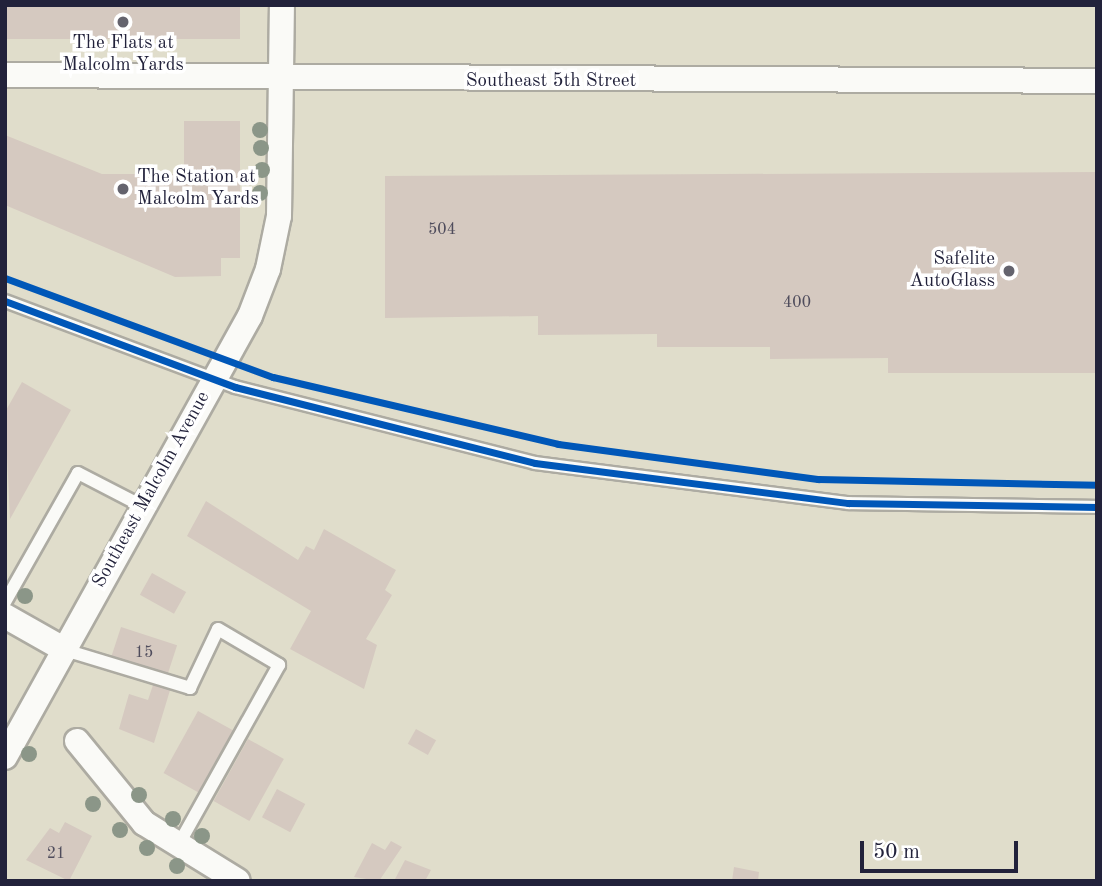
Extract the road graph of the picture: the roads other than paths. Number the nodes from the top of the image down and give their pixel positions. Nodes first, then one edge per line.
1 (282, 5) edge
2 (5, 75) edge
3 (281, 79) junction
4 (1097, 81) edge
5 (5, 302) edge
6 (212, 380) junction
7 (140, 505) junction
8 (1097, 506) edge
9 (5, 602) edge
10 (5, 616) edge
11 (65, 650) junction
12 (77, 741) dead end
13 (5, 757) edge
14 (178, 846) junction
15 (239, 881) edge

1 - 3 street, Southeast Malcolm Avenue
2 - 3 street, Southeast 5th Street
3 - 4 street, Southeast 5th Street
3 - 6 street, Southeast Malcolm Avenue
5 - 6 lane
6 - 7 street, Southeast Malcolm Avenue
6 - 8 lane
7 - 9 lane
7 - 11 street, Southeast Malcolm Avenue
10 - 11 street
11 - 13 street, Southeast Malcolm Avenue
11 - 14 lane
12 - 14 street
14 - 15 street

